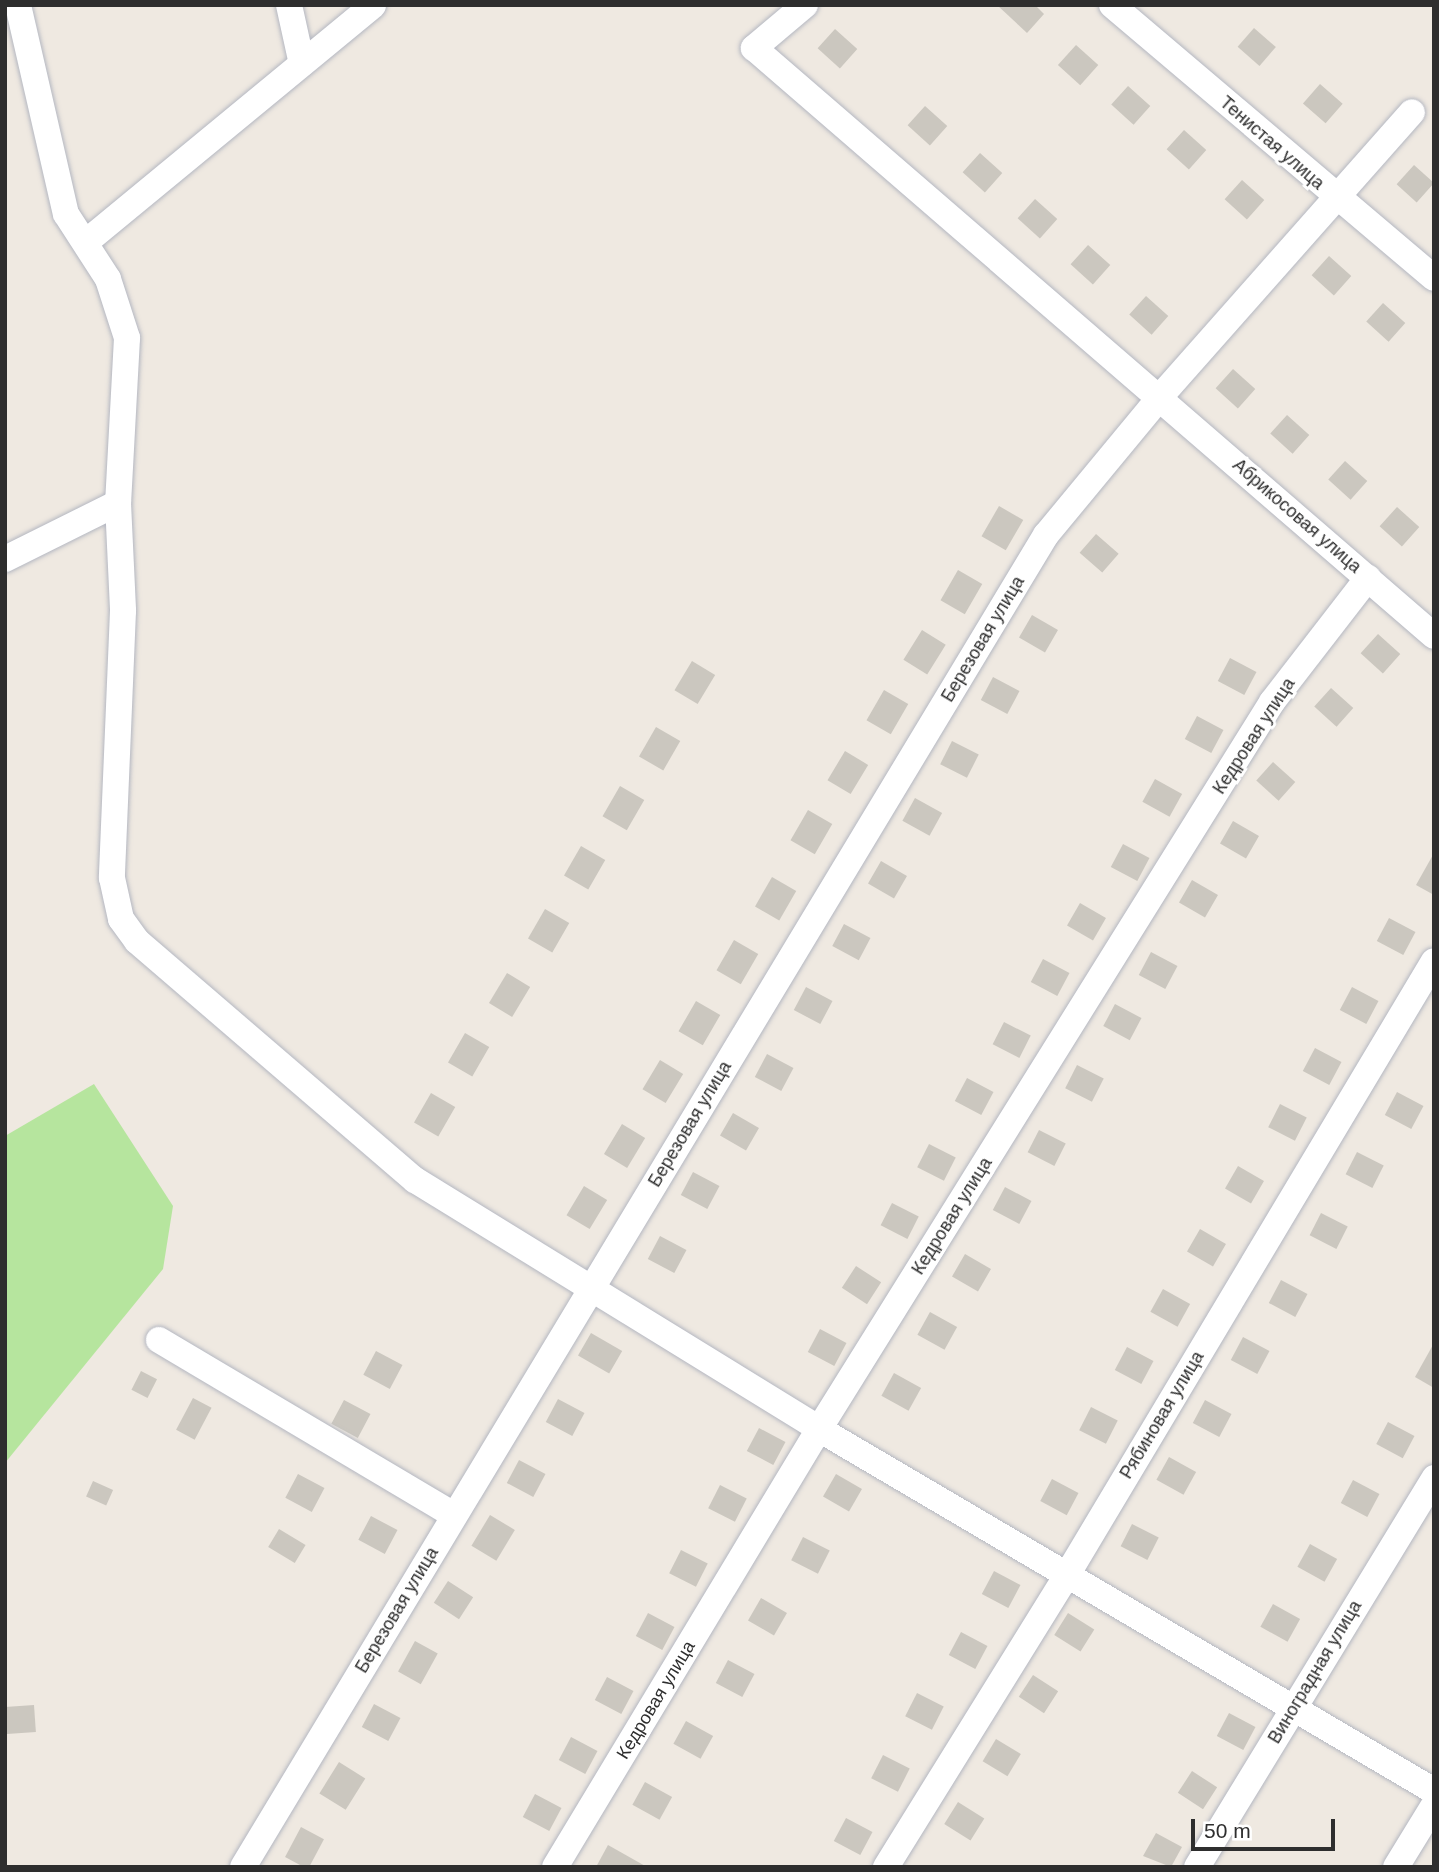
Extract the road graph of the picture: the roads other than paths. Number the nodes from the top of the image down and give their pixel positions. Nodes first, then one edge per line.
1 (18, 5) edge
2 (289, 5) edge
3 (373, 5) edge
4 (805, 5) edge
5 (1112, 5) edge
6 (302, 64) junction
7 (1412, 112) dead end
8 (1335, 197) junction
9 (86, 242) junction
10 (1434, 278) edge
11 (1160, 397) junction
12 (118, 503) junction
13 (5, 559) edge
14 (1368, 578) junction
15 (1434, 636) edge
16 (1434, 961) edge
17 (590, 1290) junction
18 (159, 1340) dead end
19 (819, 1429) junction
20 (1434, 1478) edge
21 (454, 1515) junction
22 (1067, 1575) junction
23 (1291, 1711) junction
24 (1434, 1791) edge
25 (1434, 1805) edge
26 (243, 1867) edge
27 (555, 1867) edge
28 (886, 1867) edge
29 (1197, 1867) edge
30 (1396, 1867) edge

1 - 9 street
2 - 6 street
3 - 6 street
4 - 11 street, Абрикосовая улица
5 - 8 street, Тенистая улица
6 - 9 street
7 - 8 street, Березовая улица
8 - 10 street, Тенистая улица
8 - 11 street, Березовая улица
9 - 12 street
11 - 14 street, Абрикосовая улица
11 - 17 street, Березовая улица
12 - 13 street
12 - 17 street
14 - 15 street, Абрикосовая улица
14 - 19 street, Кедровая улица
16 - 22 street, Рябиновая улица
17 - 19 street
17 - 21 street, Березовая улица
18 - 21 street
19 - 22 street
19 - 27 street, Кедровая улица
20 - 23 street, Виноградная улица
21 - 26 street, Березовая улица
22 - 23 street
22 - 28 street, Рябиновая улица
23 - 24 street
23 - 29 street, Виноградная улица
25 - 30 street

